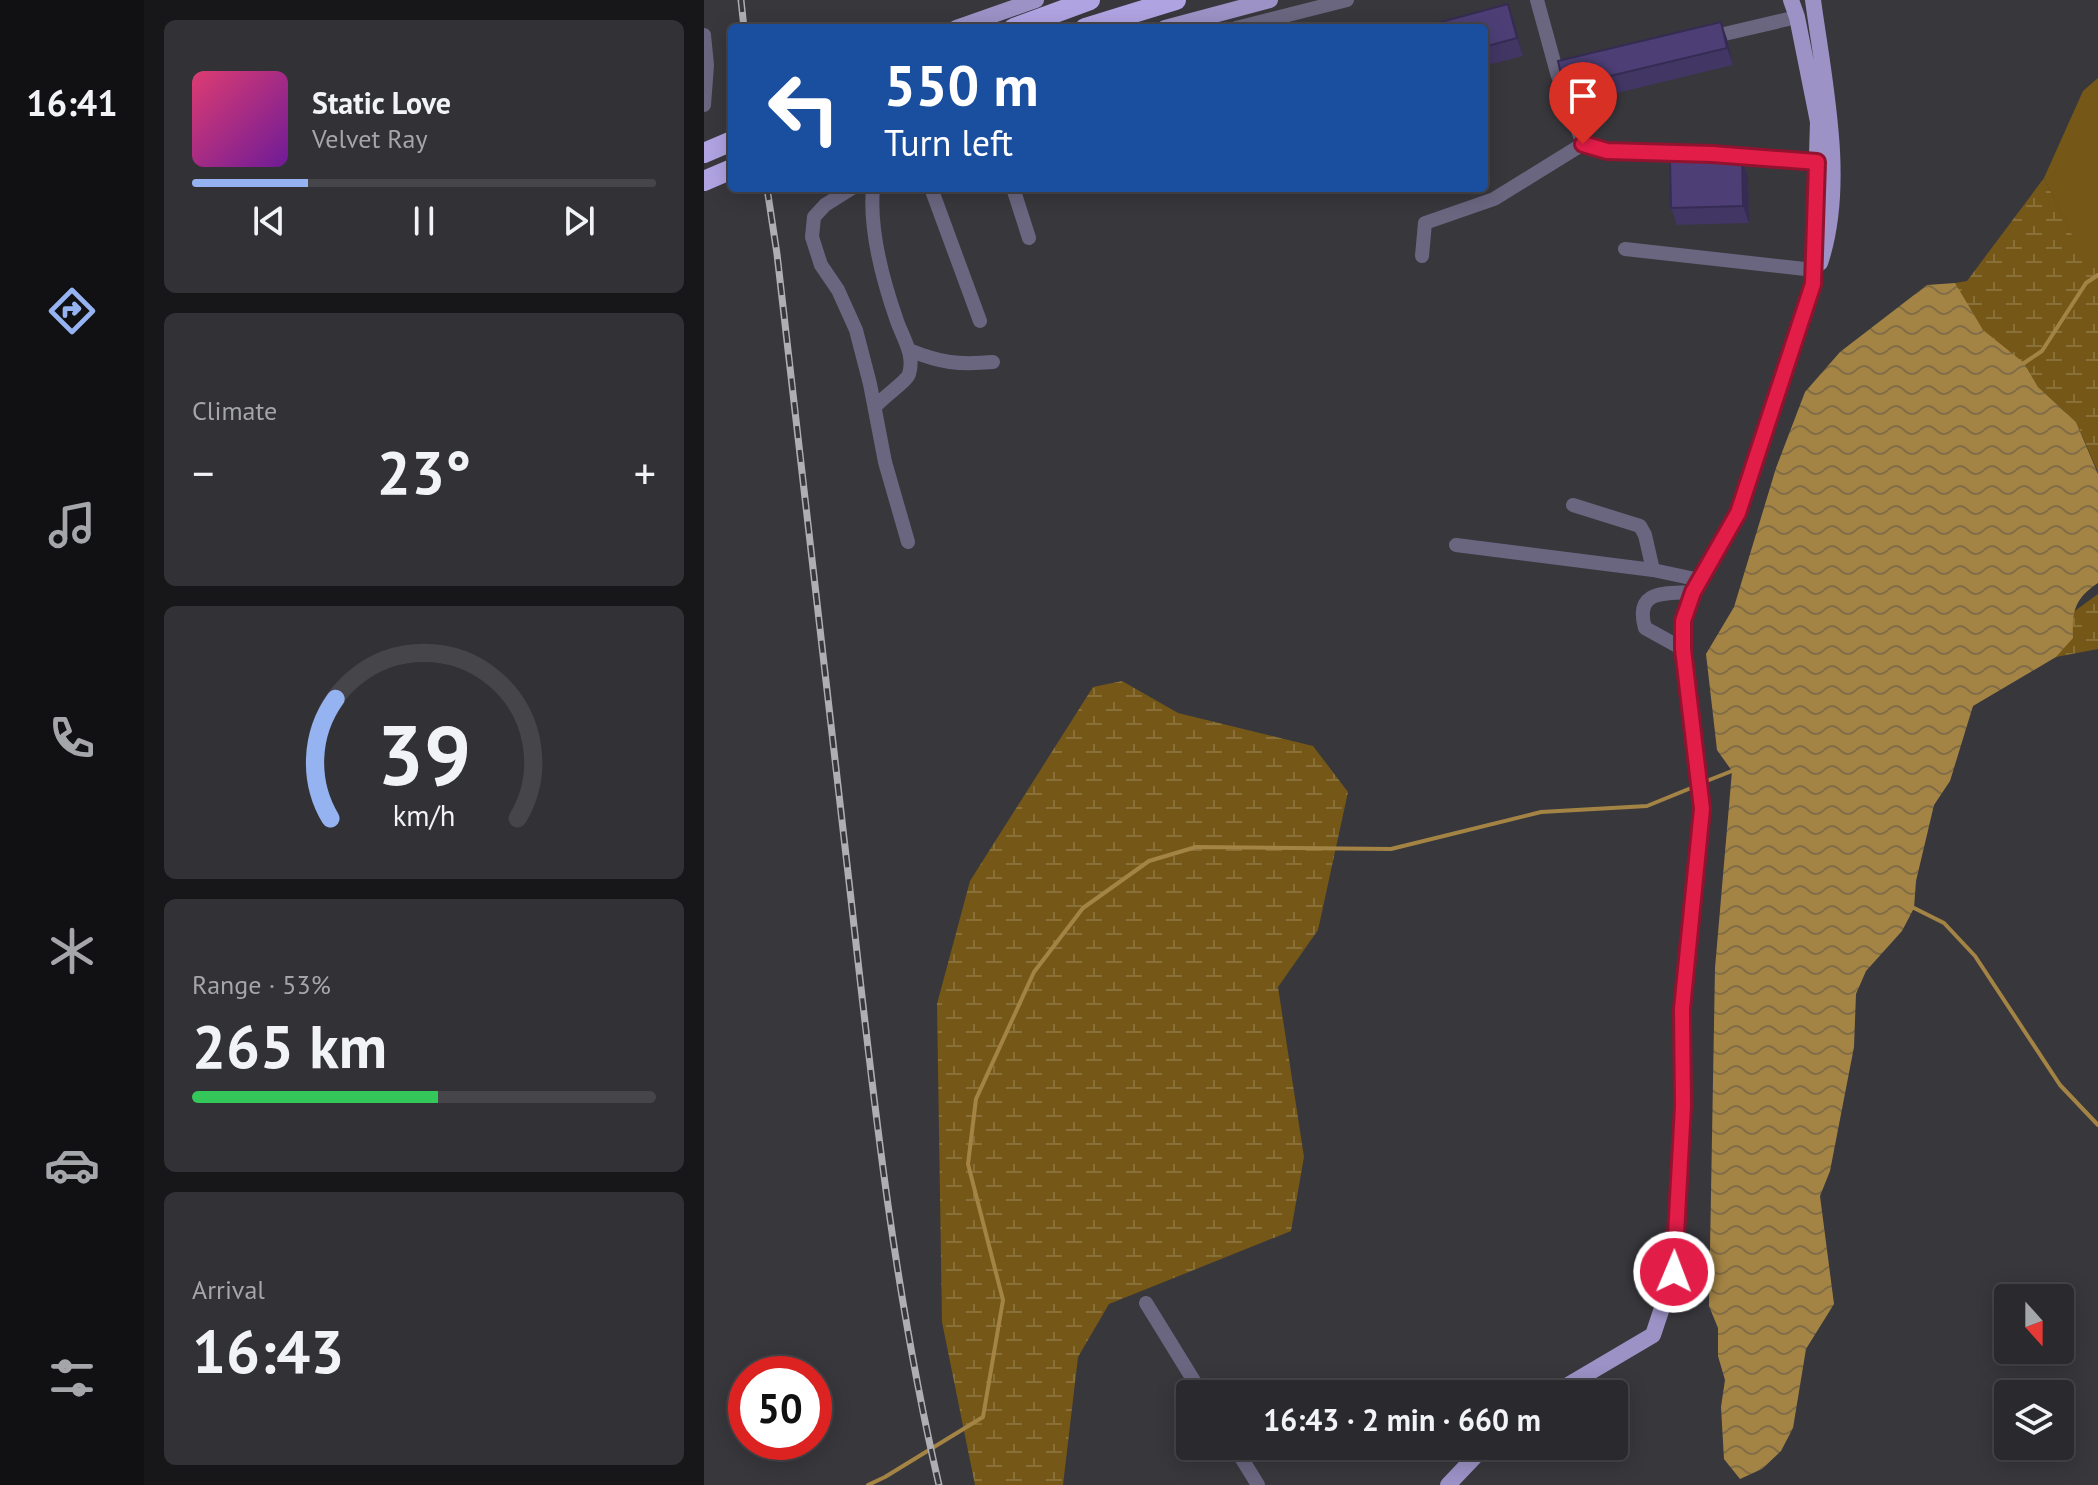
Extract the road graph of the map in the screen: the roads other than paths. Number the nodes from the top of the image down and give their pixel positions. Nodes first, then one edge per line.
1 (1036, 0) edge
2 (1090, 0) edge
3 (1176, 0) edge
4 (1270, 0) edge
5 (1347, 0) edge
6 (1537, 0) edge
7 (1791, 0) edge
8 (1813, 0) edge
9 (1011, 12) edge
10 (1797, 17) junction
11 (970, 24) edge
12 (1098, 24) edge
13 (1180, 24) edge
14 (1252, 24) edge
15 (704, 35) edge
16 (1692, 41) edge
17 (704, 105) edge
18 (728, 142) edge
19 (1583, 144) junction
20 (705, 150) edge
21 (1817, 162) junction
22 (728, 171) edge
23 (704, 181) edge
24 (846, 192) edge
25 (873, 192) edge
26 (932, 192) edge
27 (1014, 192) edge
28 (1029, 238) dead end
29 (1625, 249) dead end
30 (1422, 256) dead end
31 (1814, 277) junction
32 (980, 321) dead end
33 (909, 350) junction
34 (993, 362) dead end
35 (875, 407) junction
36 (1573, 505) dead end
37 (908, 542) dead end
38 (1456, 545) dead end
39 (1653, 570) junction
40 (1697, 586) junction
41 (1683, 649) junction
42 (1146, 1303) dead end
43 (1193, 1380) edge
44 (1577, 1380) edge
45 (1243, 1460) edge
46 (1472, 1460) edge
47 (1258, 1485) edge
48 (1448, 1485) edge

1 - 9 main road
2 - 9 highway
3 - 12 highway
4 - 13 main road
5 - 14 street
6 - 19 street
7 - 10 main road
8 - 31 main road
9 - 11 main road
10 - 16 street
10 - 21 main road
15 - 17 street
18 - 20 highway
19 - 21 street
19 - 30 street
21 - 31 main road
22 - 23 highway
24 - 35 street
25 - 33 street
26 - 32 street
27 - 28 street
29 - 31 street
31 - 40 main road
33 - 34 street
33 - 35 street
35 - 37 street
36 - 39 street
38 - 39 street
39 - 40 street
40 - 41 main road
40 - 41 street
41 - 44 main road
42 - 43 street
45 - 47 street
46 - 48 main road

